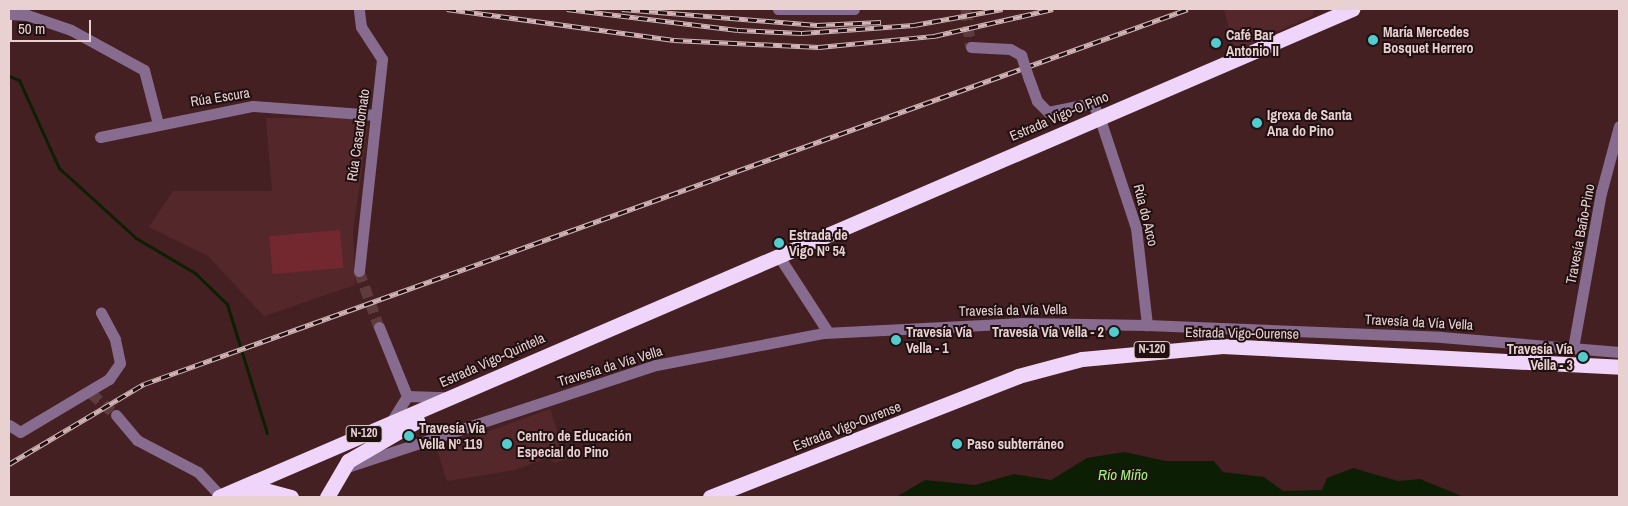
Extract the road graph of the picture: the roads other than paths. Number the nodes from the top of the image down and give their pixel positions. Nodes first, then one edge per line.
1 (778, 9) edge
2 (854, 9) edge
3 (1352, 9) edge
4 (359, 10) edge
5 (9, 14) edge
6 (971, 47) dead end
7 (376, 115) junction
8 (1099, 116) junction
9 (158, 124) junction
10 (1619, 126) edge
11 (100, 136) dead end
12 (778, 255) junction
13 (359, 272) tunnel mouth
14 (101, 313) dead end
15 (1147, 325) junction
16 (379, 327) tunnel mouth
17 (828, 332) junction
18 (1573, 348) junction
19 (1619, 352) edge
20 (526, 362) junction
21 (1619, 367) edge
22 (407, 396) junction
23 (450, 397) junction
24 (116, 415) tunnel mouth
25 (391, 422) junction
26 (415, 422) junction
27 (9, 425) edge
28 (422, 442) junction
29 (342, 469) junction
30 (220, 497) edge
31 (242, 497) edge
32 (291, 497) edge
33 (327, 497) edge
34 (710, 497) edge

1 - 2 street
3 - 8 highway, Estrada Vigo-O Pino / N-120
4 - 7 street, Rúa Casardomato
5 - 9 street
6 - 8 street, bridge
7 - 9 street, Rúa Escura
7 - 13 street, Rúa Casardomato
8 - 12 highway, Estrada Vigo-O Pino / N-120
8 - 15 street, Rúa do Arco
9 - 11 street, Rúa Escura
10 - 18 street, Travesía Baño-Pino
12 - 17 street
12 - 20 highway, Estrada Vigo-Quintela / N-120
14 - 27 street
15 - 17 street, Travesía da Vía Vella
15 - 18 street, Travesía da Vía Vella
16 - 22 street
17 - 28 street, Travesía da Vía Vella
18 - 19 street, Travesía da Vía Vella
20 - 23 highway, Estrada Vigo-Quintela / N-120
20 - 26 highway
21 - 34 highway, Estrada Vigo-Ourense / N-120
22 - 23 street
22 - 25 street
23 - 25 highway, Estrada Vigo-Quintela / N-120
24 - 30 street
25 - 30 highway, Estrada Vigo-Quintela / N-120
26 - 28 street
26 - 29 highway
28 - 29 street, Travesía da Vía Vella
29 - 33 highway
31 - 32 highway

